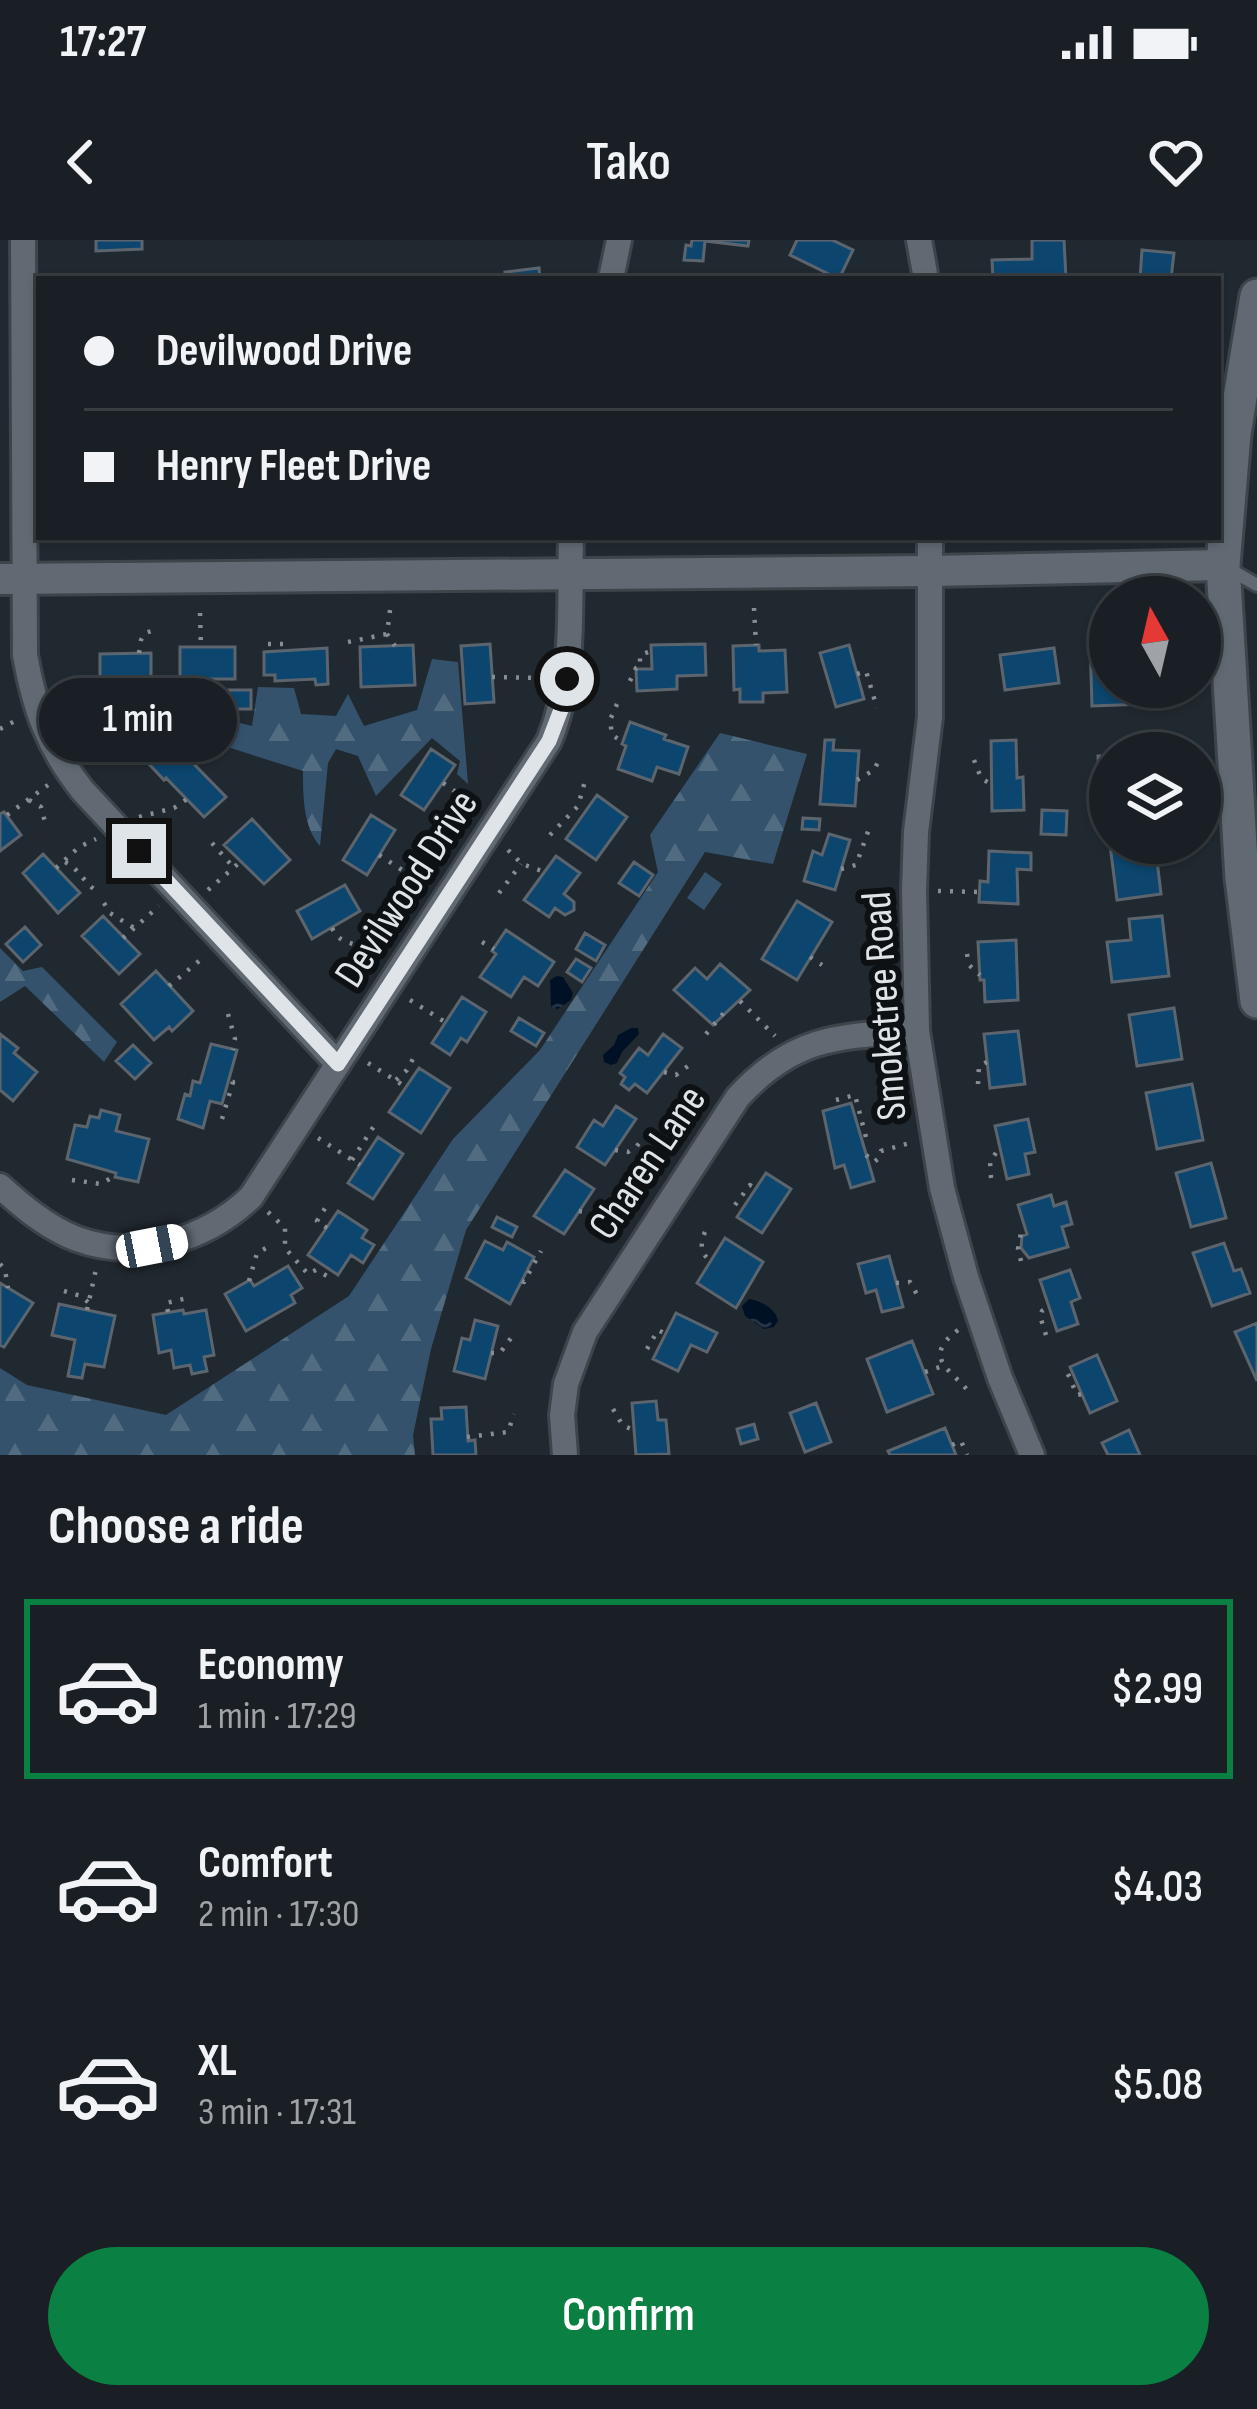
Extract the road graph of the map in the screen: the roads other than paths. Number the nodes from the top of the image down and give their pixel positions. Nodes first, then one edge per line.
1 (23, 240) edge
2 (619, 240) edge
3 (919, 240) edge
4 (612, 276) edge
5 (925, 276) edge
6 (1257, 296) edge
7 (1252, 361) edge
8 (571, 540) edge
9 (930, 540) edge
10 (1223, 566) junction
11 (930, 571) junction
12 (570, 574) junction
13 (12, 579) edge
14 (1257, 585) edge
15 (1254, 959) edge
16 (1257, 1001) edge
17 (917, 1031) junction
18 (343, 1057) junction
19 (0, 1186) edge
20 (565, 1455) edge
21 (1032, 1455) edge

1 - 13 street
2 - 4 street
3 - 5 street
6 - 7 main road
7 - 10 main road
8 - 12 street, Devilwood Drive
9 - 11 street, Smoketree Road
10 - 11 street
10 - 14 lane
10 - 15 main road
11 - 12 street
11 - 17 street, Smoketree Road
12 - 13 street
12 - 18 street, Devilwood Drive
13 - 18 street
15 - 16 main road
17 - 20 street, Charen Lane
17 - 21 street, Smoketree Road
18 - 19 street, Devilwood Drive

